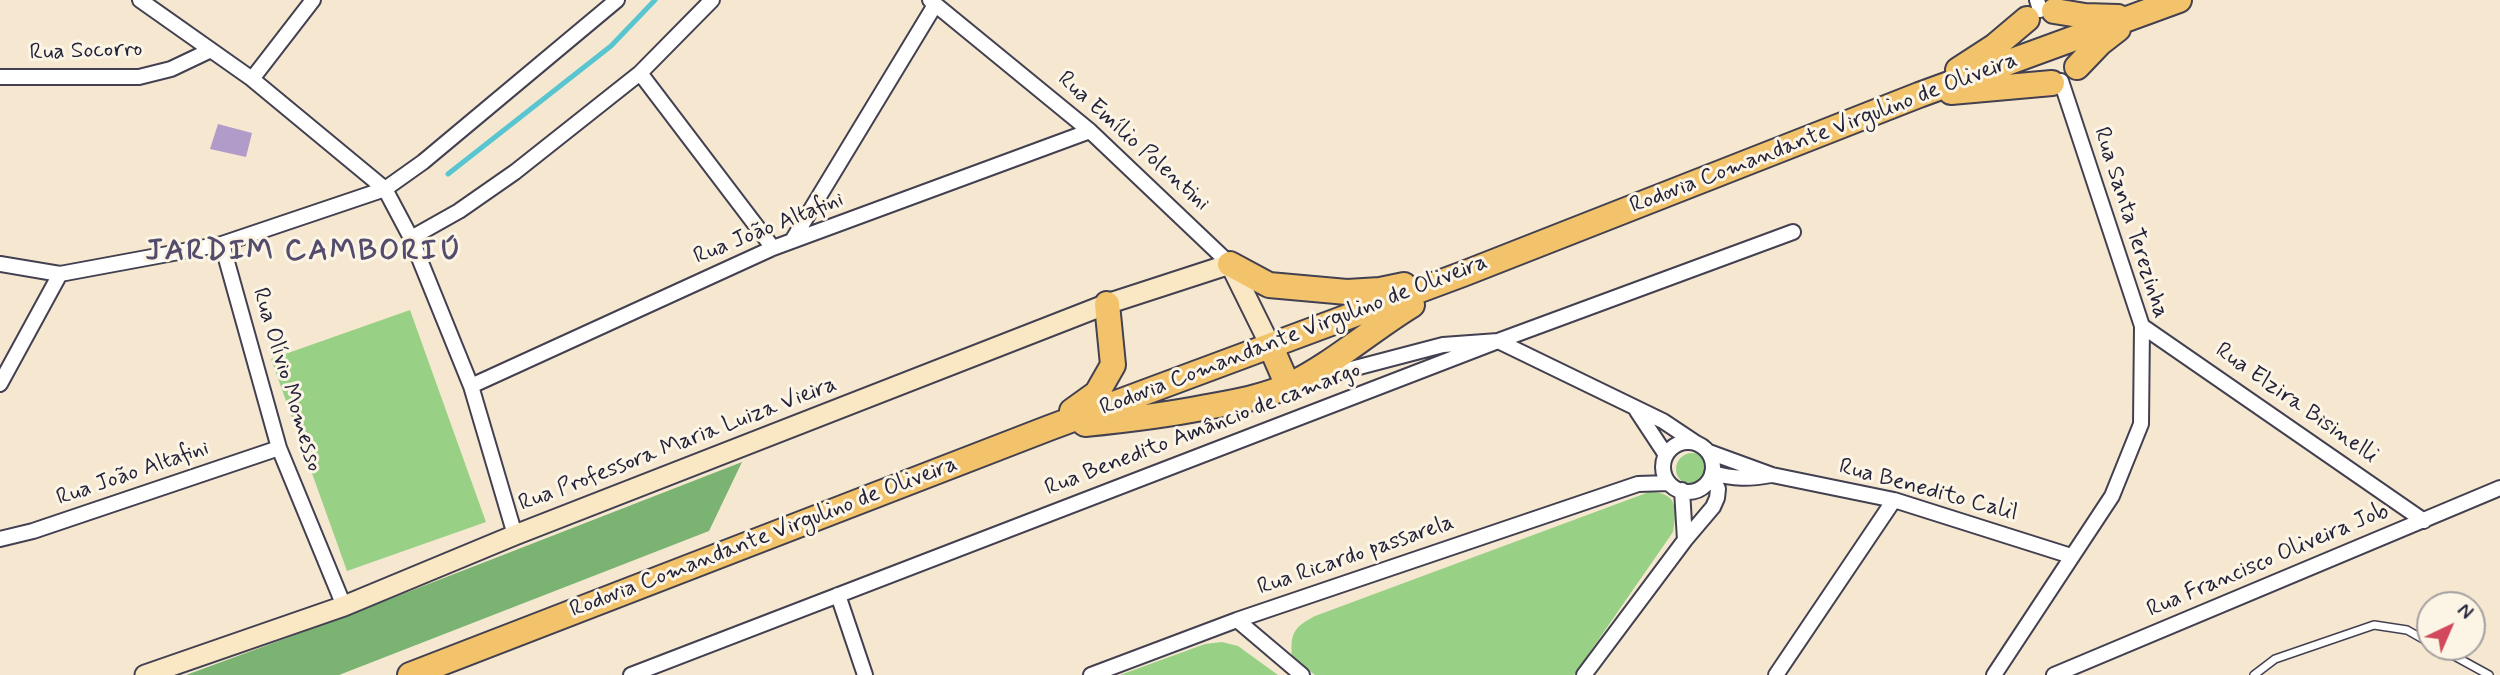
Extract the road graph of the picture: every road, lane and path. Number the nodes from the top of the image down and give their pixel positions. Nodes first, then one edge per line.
1 (140, 0) edge
2 (313, 0) edge
3 (617, 0) edge
4 (712, 0) edge
5 (2179, 0) edge
6 (932, 2) edge
7 (2039, 10) edge
8 (2133, 17) junction
9 (2076, 38) junction
10 (211, 50) junction
11 (2024, 56) junction
12 (640, 73) junction
13 (0, 77) edge
14 (2063, 77) junction
15 (252, 79) junction
16 (1919, 95) junction
17 (1090, 131) junction
18 (385, 189) junction
19 (1793, 232) dead end
20 (411, 238) junction
21 (792, 241) junction
22 (222, 244) junction
23 (773, 248) junction
24 (0, 264) edge
25 (1230, 264) junction
26 (60, 274) junction
27 (1463, 274) junction
28 (1107, 304) junction
29 (2142, 326) junction
30 (1498, 341) junction
31 (1271, 347) junction
32 (0, 383) edge
33 (471, 386) junction
34 (1288, 386) junction
35 (1636, 410) junction
36 (1049, 428) junction
37 (1696, 443) junction
38 (279, 448) junction
39 (1709, 452) junction
40 (1665, 458) junction
41 (1712, 474) junction
42 (1772, 475) junction
43 (1638, 484) junction
44 (1676, 487) junction
45 (2500, 488) edge
46 (1894, 500) junction
47 (2424, 521) junction
48 (515, 535) junction
49 (0, 539) edge
50 (1685, 540) junction
51 (2071, 556) junction
52 (838, 595) junction
53 (344, 606) junction
54 (1237, 620) junction
55 (2416, 635) edge
56 (2464, 661) edge
57 (145, 675) edge
58 (411, 675) edge
59 (631, 675) edge
60 (865, 675) edge
61 (1091, 675) edge
62 (1302, 675) edge
63 (1584, 675) edge
64 (1776, 675) edge
65 (1994, 675) edge
66 (2054, 675) edge
67 (2254, 675) edge
68 (2489, 675) edge

1 - 10 street
2 - 15 street
3 - 18 street
4 - 12 street
5 - 8 highway, Rodovia Comandante Virgulino de Oliveira
6 - 17 street, Rua Emílio Polentini
6 - 21 street
7 - 8 highway
7 - 9 street
7 - 11 street
7 - 16 highway
8 - 9 highway, Rodovia Comandante Virgulino de Oliveira
8 - 14 highway
9 - 11 highway, Rodovia Comandante Virgulino de Oliveira
9 - 14 street, Rua Santa Terezinha
10 - 13 street, Rua Socorro
10 - 15 street
11 - 14 street
11 - 16 highway, Rodovia Comandante Virgulino de Oliveira
12 - 20 street
12 - 23 street
14 - 16 highway
14 - 29 street, Rua Santa Terezinha
15 - 18 street
16 - 27 highway, Rodovia Comandante Virgulino de Oliveira
17 - 21 street, Rua João Altafini
17 - 25 street, Rua Emílio Polentini
18 - 20 street
18 - 22 street
19 - 30 street, Rua Benedito Amâncio de camargo
20 - 33 street
21 - 23 street, Rua João Altafini
22 - 26 street
22 - 38 street, Rua Olívio Momesso
23 - 33 street, Rua João Altafini
24 - 26 street
25 - 27 highway
25 - 28 street, Rua Professora Maria Luiza Vieira
25 - 31 street, Rua Emílio Polentini
26 - 32 street
27 - 31 highway, Rodovia Comandante Virgulino de Oliveira
27 - 34 highway
28 - 36 highway
28 - 48 street, Rua Professora Maria Luiza Vieira
29 - 47 street, Rua Elzira Bisinelli
29 - 51 street, Rua Santa Terezinha
30 - 34 street
30 - 35 street
30 - 52 street, Rua Benedito Amâncio de camargo
31 - 34 highway
31 - 36 highway, Rodovia Comandante Virgulino de Oliveira
33 - 48 street
34 - 36 highway
35 - 37 street
35 - 40 street
36 - 58 highway, Rodovia Comandante Virgulino de Oliveira
37 - 39 street
37 - 40 street
38 - 49 street, Rua João Altafini
38 - 53 street, Rua Olívio Momesso
39 - 41 street
39 - 42 street, Rua Benedito Calil
40 - 43 street, Rua Ricardo passarela
40 - 44 street
41 - 42 street, Rua Benedito Calil
41 - 44 street
41 - 50 street
42 - 46 street, Rua Benedito Calil
43 - 44 street, Rua Ricardo passarela
43 - 54 street, Rua Ricardo passarela
44 - 50 street
45 - 47 street, Rua Francisco Oliveira Job
46 - 51 street, Rua Benedito Calil
46 - 64 street
47 - 66 street, Rua Francisco Oliveira Job
48 - 53 street, Rua Professora Maria Luiza Vieira
50 - 63 street
51 - 65 street, Rua Santa Terezinha
52 - 59 street, Rua Benedito Amâncio de camargo
52 - 60 street
53 - 57 street, Rua Professora Maria Luiza Vieira
54 - 61 street, Rua Ricardo passarela
54 - 62 street
55 - 67 lane
56 - 68 lane

